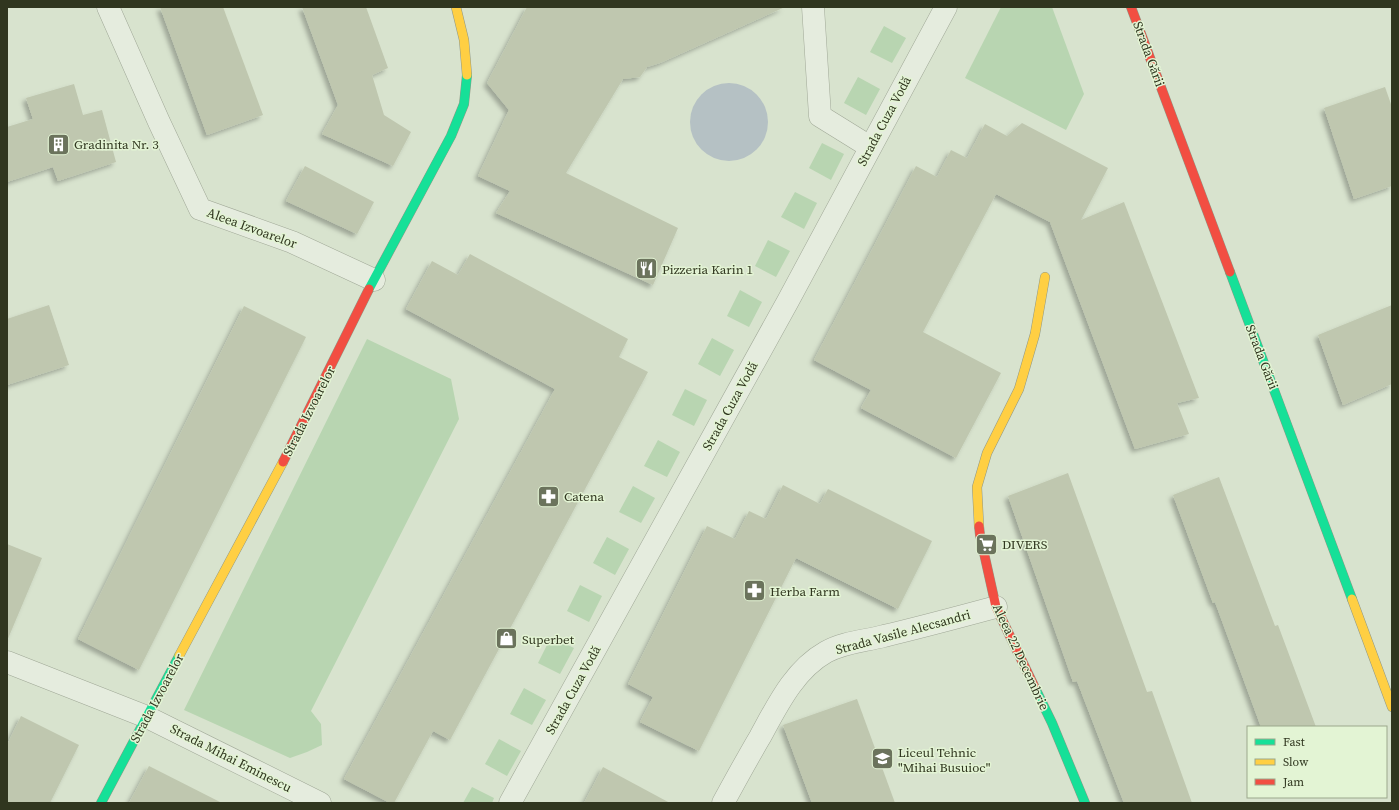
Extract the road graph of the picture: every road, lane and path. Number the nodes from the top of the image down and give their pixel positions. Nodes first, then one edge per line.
1 (108, 7) edge
2 (456, 7) edge
3 (813, 7) edge
4 (946, 7) edge
5 (1131, 7) edge
6 (870, 147) junction
7 (1044, 277) dead end
8 (374, 280) junction
9 (996, 607) junction
10 (7, 662) edge
11 (1392, 708) edge
12 (147, 717) junction
13 (101, 803) edge
14 (320, 803) edge
15 (510, 803) edge
16 (723, 803) edge
17 (1085, 803) edge

1 - 8 street, Aleea Izvoarelor
2 - 8 street, Strada Izvoarelor
3 - 6 street
4 - 6 street, Strada Cuza Vodă
5 - 11 street, Strada Gării
6 - 15 street, Strada Cuza Vodă
7 - 9 street, Aleea 22 Decembrie
8 - 12 street, Strada Izvoarelor
9 - 16 street, Strada Vasile Alecsandri
9 - 17 street, Aleea 22 Decembrie
10 - 12 street, Strada Mihai Eminescu
12 - 13 street, Strada Izvoarelor
12 - 14 street, Strada Mihai Eminescu

